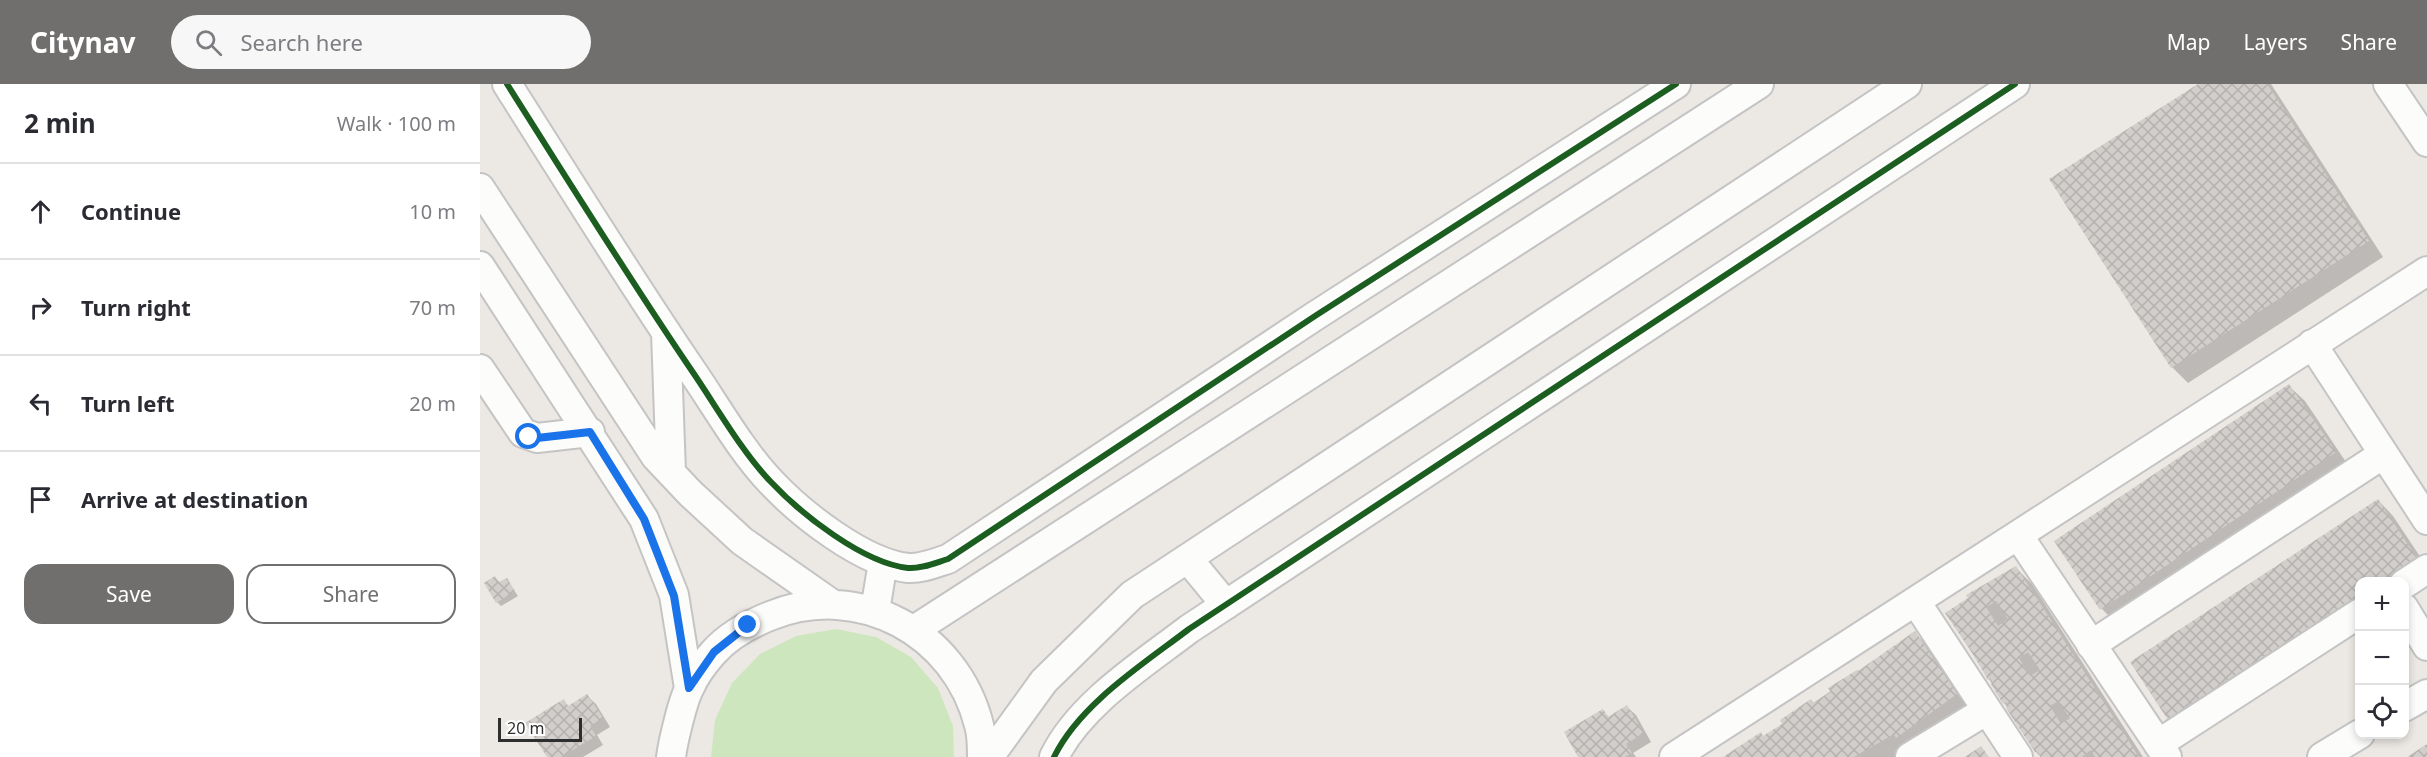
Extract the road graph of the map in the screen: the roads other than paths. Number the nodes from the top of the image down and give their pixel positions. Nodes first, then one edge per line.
1 (507, 84) edge
2 (1676, 84) edge
3 (1759, 84) edge
4 (1907, 84) edge
5 (2015, 84) edge
6 (2388, 84) edge
7 (2427, 142) edge
8 (480, 188) edge
9 (480, 266) edge
10 (2427, 271) edge
11 (666, 332) junction
12 (2312, 344) junction
13 (480, 369) edge
14 (590, 432) junction
15 (2382, 455) junction
16 (671, 473) junction
17 (2427, 520) edge
18 (2018, 535) junction
19 (1188, 559) junction
20 (883, 562) junction
21 (2427, 569) edge
22 (2409, 581) edge
23 (1916, 602) junction
24 (832, 604) junction
25 (1226, 605) junction
26 (875, 611) junction
27 (2355, 616) edge
28 (2409, 616) edge
29 (914, 630) junction
30 (2091, 645) junction
31 (2427, 646) edge
32 (689, 688) junction
33 (2427, 694) edge
34 (2409, 704) edge
35 (1987, 710) junction
36 (2355, 737) edge
37 (1707, 748) edge
38 (2162, 750) edge
39 (671, 756) edge
40 (982, 757) edge
41 (989, 757) edge
42 (1054, 757) edge
43 (1674, 757) edge
44 (1910, 757) edge
45 (2018, 757) edge
46 (2322, 757) edge

1 - 11 street
2 - 20 street
3 - 29 street
4 - 19 street
5 - 25 street
6 - 7 street
8 - 16 street
9 - 14 street
10 - 12 street
11 - 16 street
11 - 20 street
12 - 15 street
12 - 18 street
13 - 14 street
14 - 32 street
15 - 17 street
15 - 30 street
16 - 24 street
18 - 23 street
18 - 30 street
19 - 25 street
19 - 41 street
20 - 26 street
21 - 22 street
23 - 35 street
23 - 37 street
24 - 26 street
24 - 32 street
25 - 42 street
26 - 29 street
27 - 38 street
28 - 31 street
29 - 40 street
30 - 38 street
32 - 39 street
33 - 34 street
35 - 44 street
35 - 45 street
36 - 46 street
37 - 43 street

